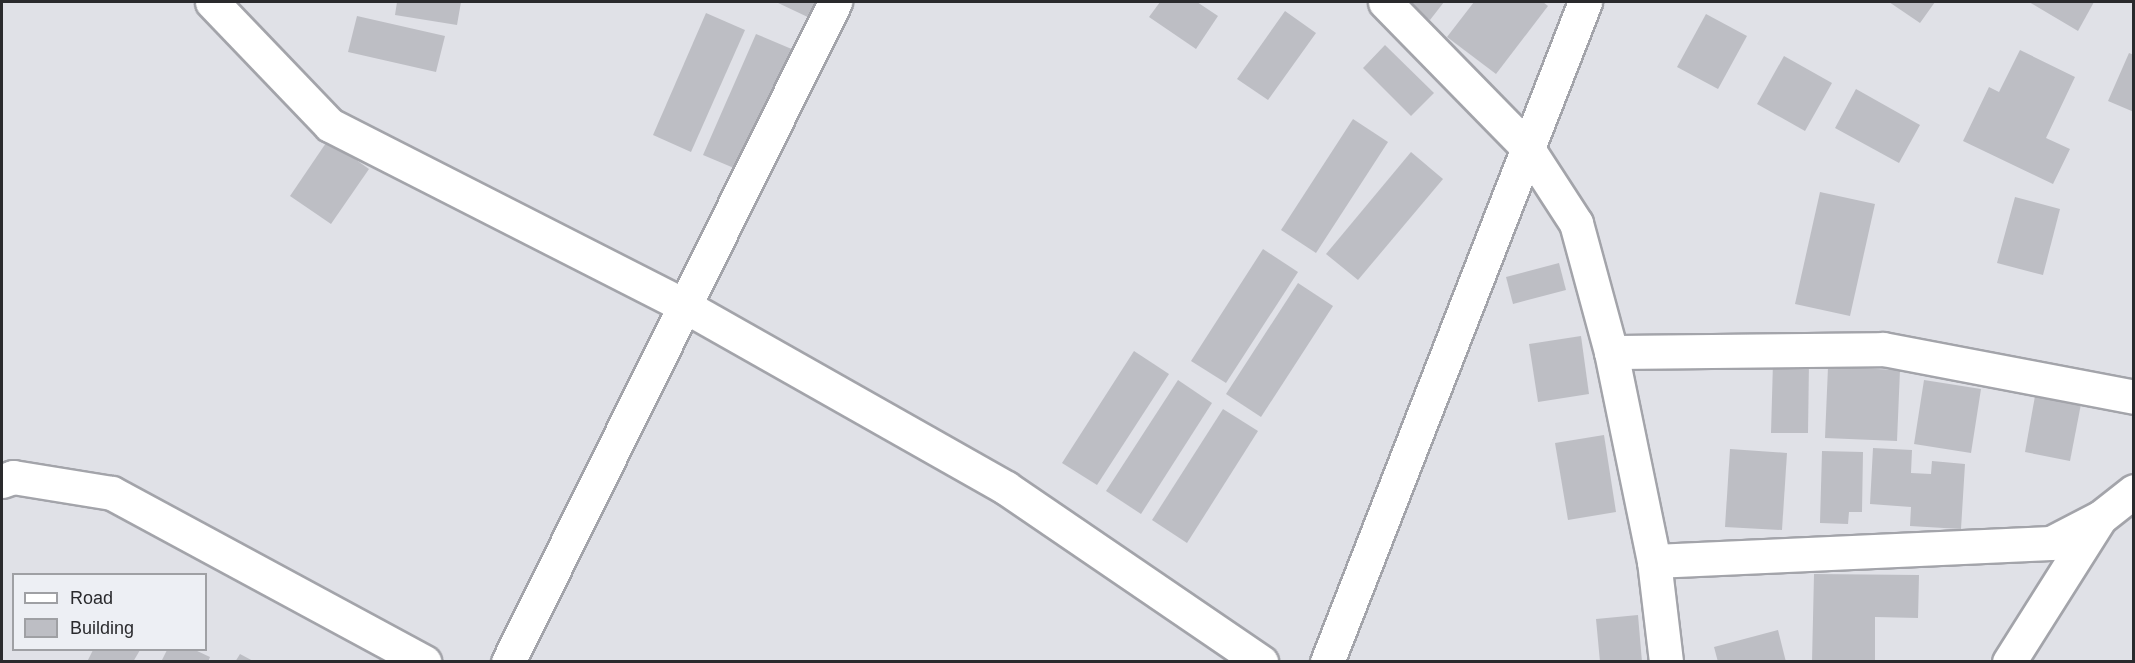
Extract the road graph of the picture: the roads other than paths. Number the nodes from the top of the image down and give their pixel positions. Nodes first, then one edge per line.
1 (212, 2) edge
2 (835, 2) edge
3 (1385, 2) edge
4 (1585, 2) edge
5 (1526, 146) junction
6 (683, 305) junction
7 (1611, 352) junction
8 (2133, 397) edge
9 (2, 481) edge
10 (2123, 503) edge
11 (1654, 561) junction
12 (424, 662) edge
13 (508, 662) edge
14 (1261, 662) edge
15 (1327, 662) edge
16 (1666, 662) edge
17 (2009, 662) edge

1 - 6 street
2 - 6 street
3 - 5 street
4 - 5 street
5 - 7 street
5 - 15 street
6 - 13 street
6 - 14 street
7 - 8 street
7 - 11 street
9 - 12 street
10 - 11 street
10 - 17 street
11 - 16 street

